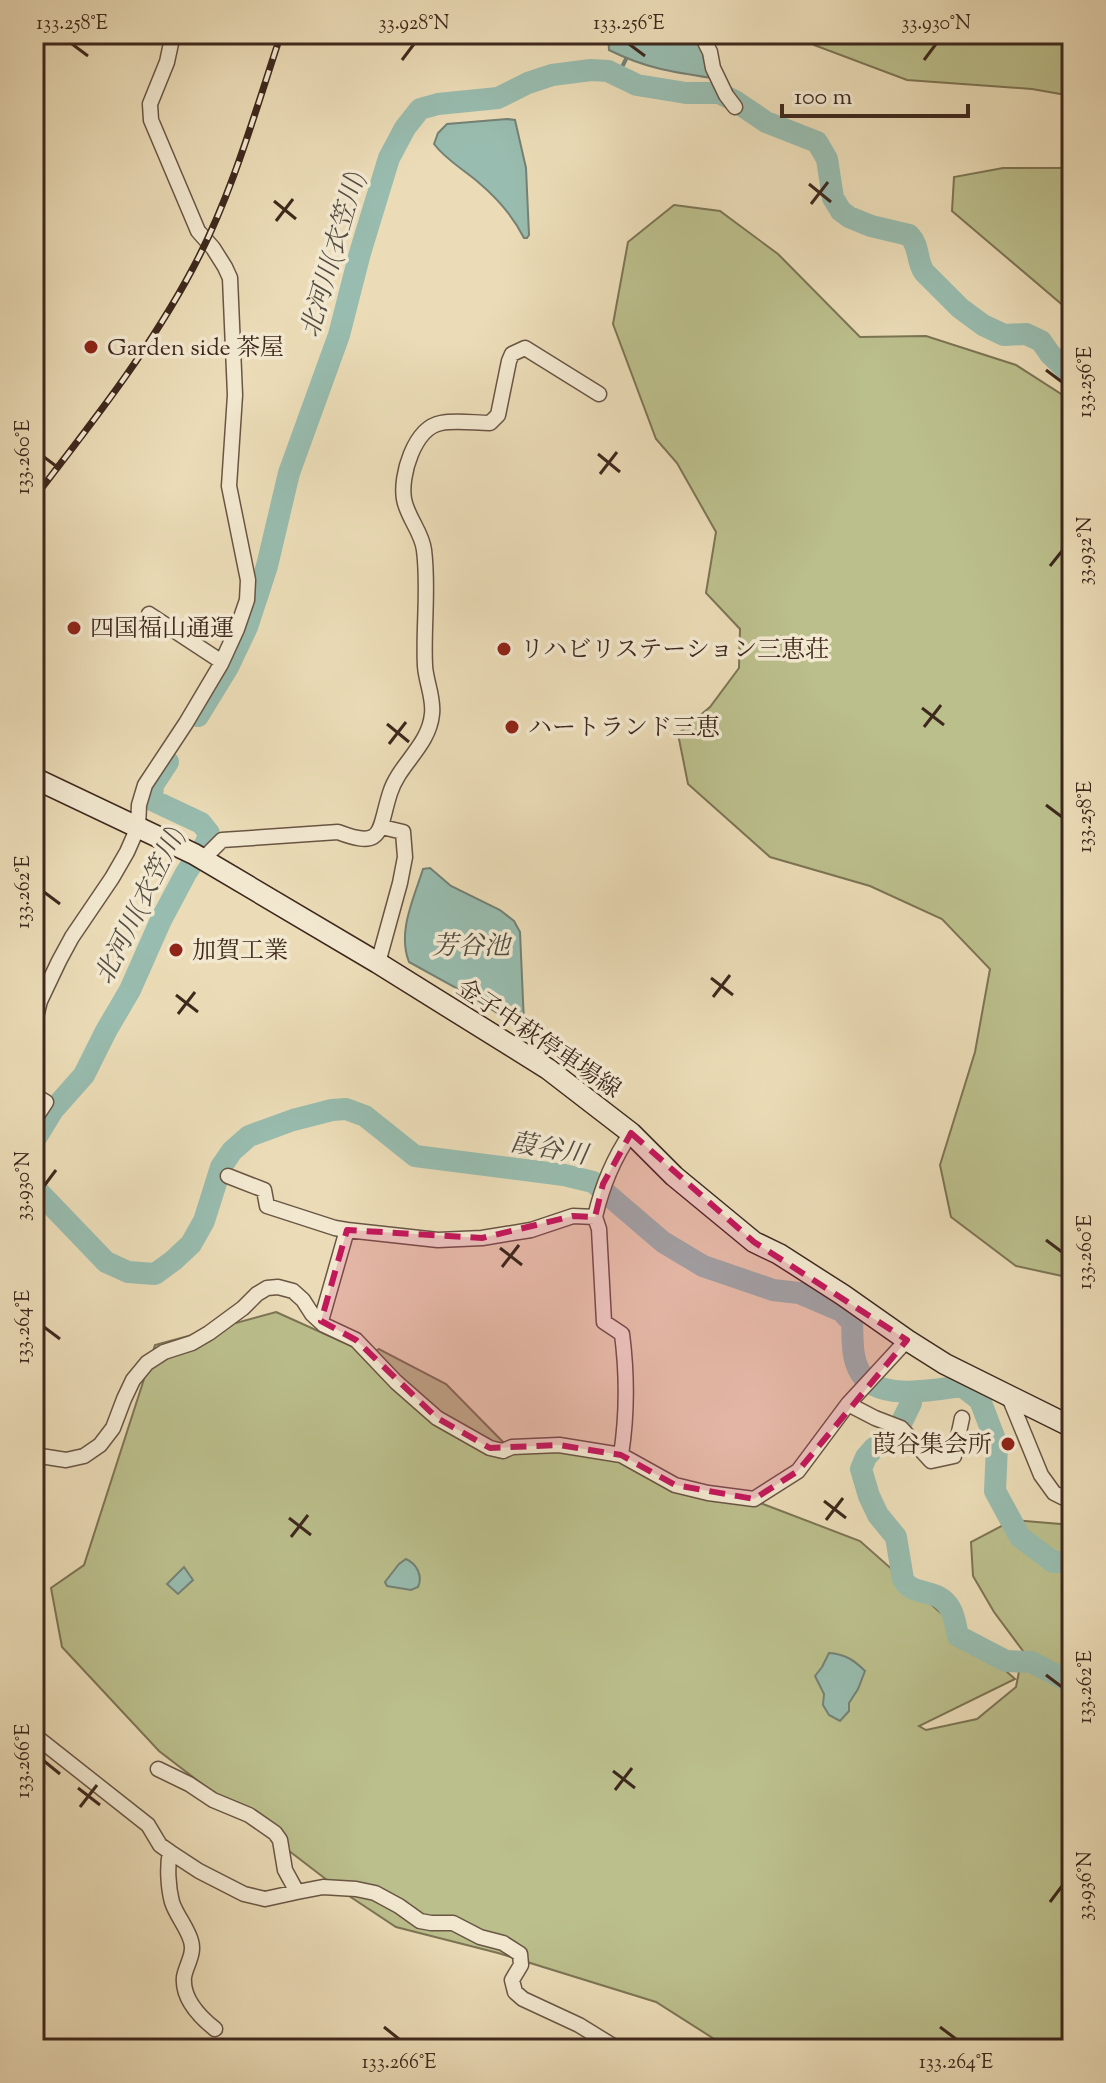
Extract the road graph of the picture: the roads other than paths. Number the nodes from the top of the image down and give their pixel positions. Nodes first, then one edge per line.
1 (173, 34) edge
2 (701, 34) edge
3 (731, 101) dead end
4 (599, 394) dead end
5 (149, 614) dead end
6 (222, 662) junction
7 (34, 778) edge
8 (138, 827) junction
9 (382, 827) junction
10 (199, 857) junction
11 (378, 963) junction
12 (34, 1025) edge
13 (34, 1095) edge
14 (34, 1120) edge
15 (631, 1133) junction
16 (228, 1176) dead end
17 (595, 1217) junction
18 (347, 1230) junction
19 (321, 1321) junction
20 (907, 1340) junction
21 (1009, 1397) junction
22 (848, 1404) junction
23 (962, 1418) dead end
24 (1072, 1427) edge
25 (34, 1455) edge
26 (621, 1455) junction
27 (1072, 1502) edge
28 (34, 1735) edge
29 (158, 1769) dead end
30 (170, 1852) junction
31 (297, 1892) junction
32 (215, 2029) dead end
33 (618, 2049) edge

1 - 6 street
2 - 3 street
4 - 9 street
5 - 6 street
6 - 8 street
7 - 8 main road, 金子中萩停車場線
8 - 10 main road, 金子中萩停車場線
8 - 12 street
9 - 10 street
9 - 11 street
10 - 11 main road, 金子中萩停車場線
11 - 15 main road, 金子中萩停車場線
13 - 14 street
15 - 17 street
15 - 20 main road, 金子中萩停車場線
16 - 18 street
17 - 18 street
17 - 26 street
18 - 19 street
19 - 25 street
19 - 26 street
20 - 21 main road, 金子中萩停車場線
20 - 22 street
21 - 24 main road, 金子中萩停車場線
21 - 27 street
22 - 23 street
22 - 26 street
28 - 30 street
29 - 31 street
30 - 31 street
30 - 32 street
31 - 33 street

